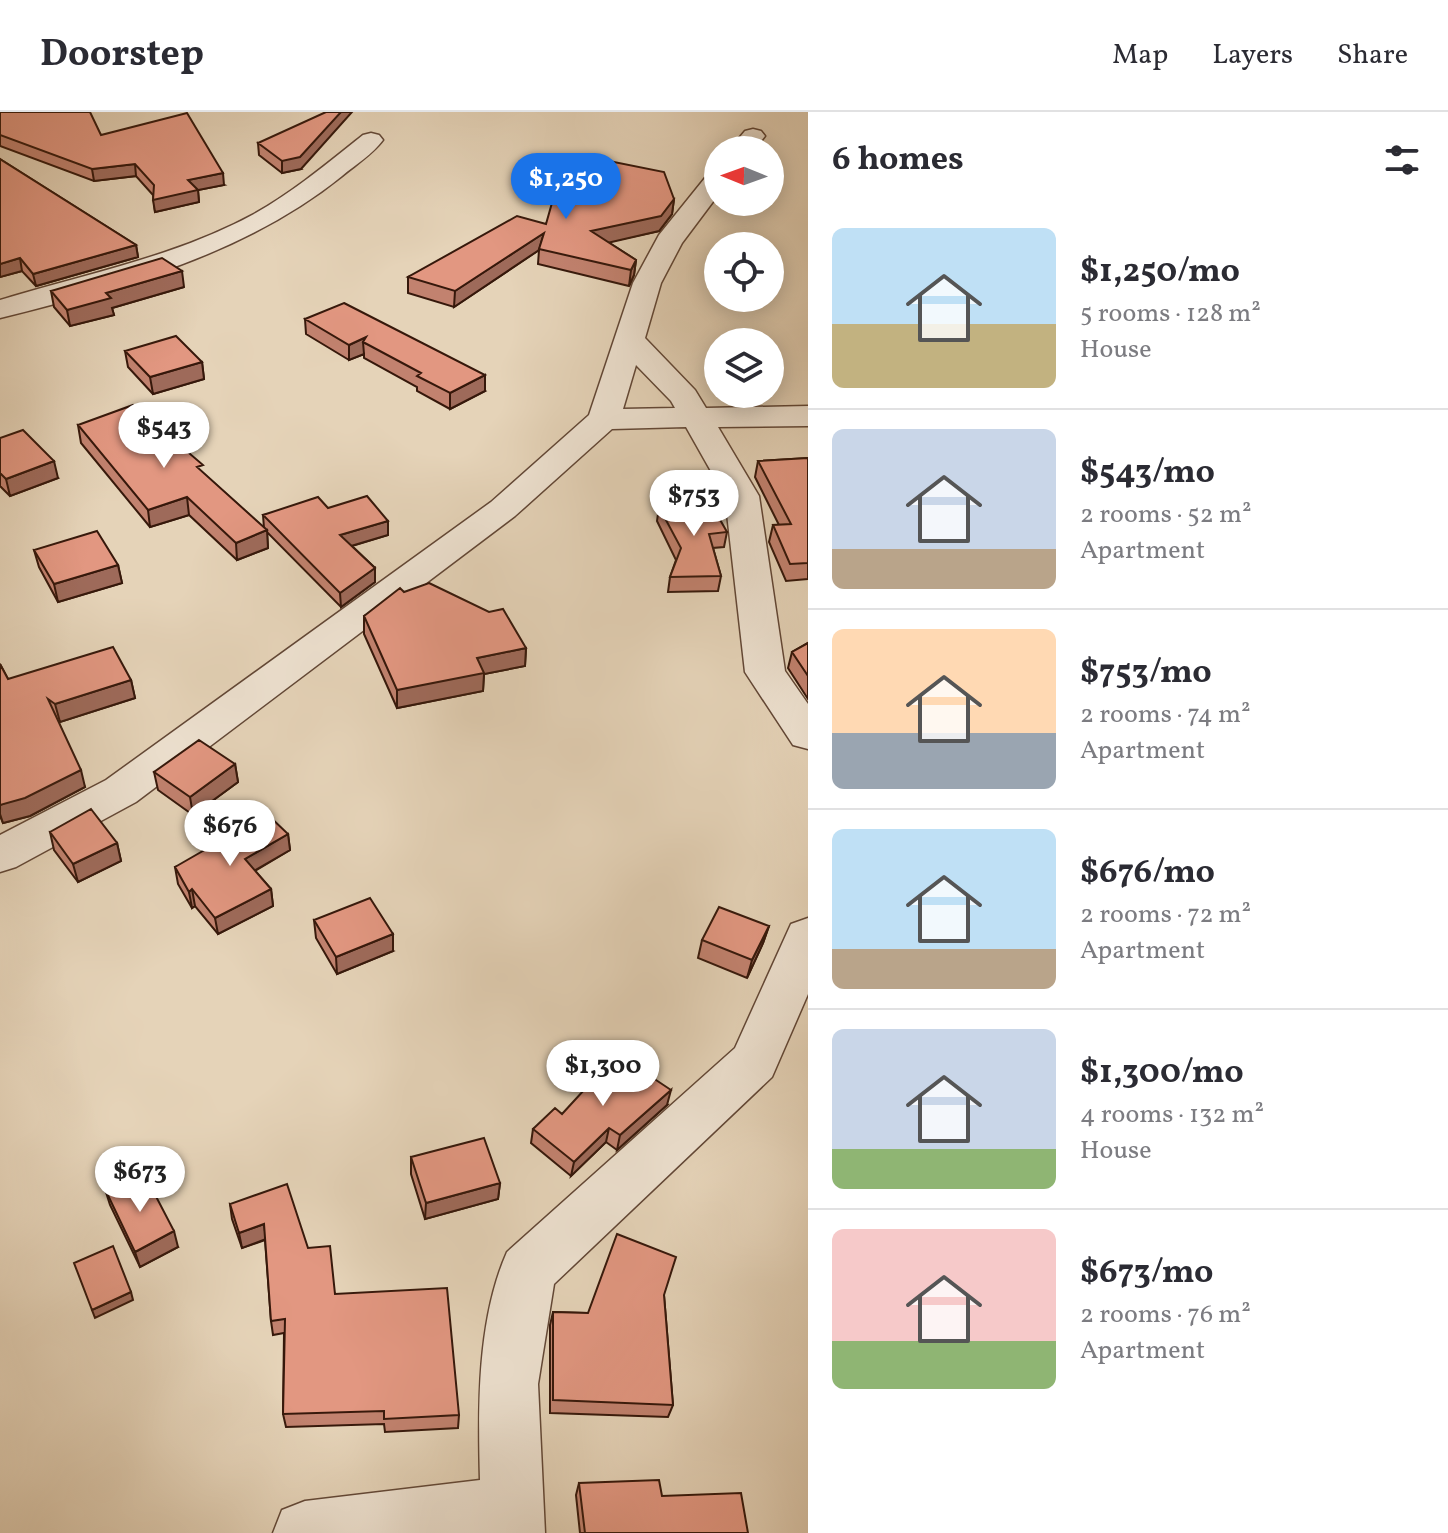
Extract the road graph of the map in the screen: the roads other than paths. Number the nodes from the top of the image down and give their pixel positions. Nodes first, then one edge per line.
1 (371, 140) dead end
2 (704, 196) edge
3 (0, 309) edge
4 (629, 339) junction
5 (808, 416) edge
6 (604, 419) junction
7 (697, 419) junction
8 (808, 735) edge
9 (0, 855) edge
10 (808, 937) edge
11 (512, 1520) edge
12 (305, 1533) edge

1 - 3 street
2 - 4 street
4 - 6 street
4 - 7 street
5 - 7 street
6 - 7 street
6 - 9 street
7 - 8 street
10 - 11 street
11 - 12 street

